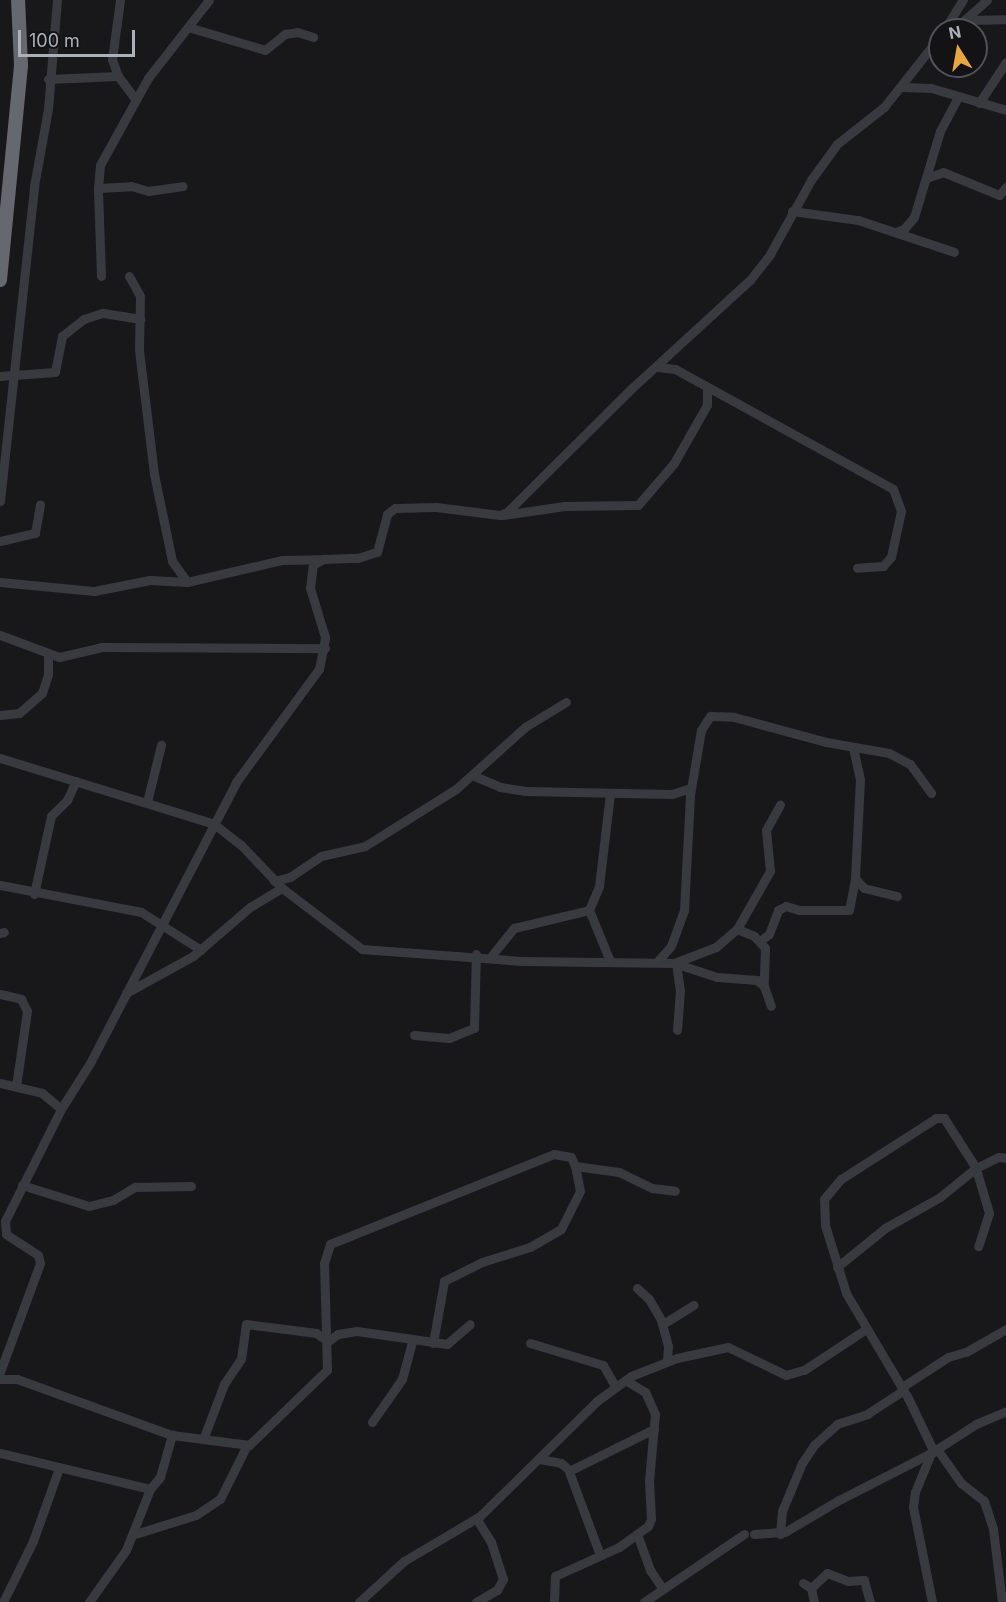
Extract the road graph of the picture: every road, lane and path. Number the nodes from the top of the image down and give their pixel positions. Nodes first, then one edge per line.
1 (18, 0) edge
2 (57, 0) edge
3 (120, 0) edge
4 (209, 0) edge
5 (963, 0) edge
6 (987, 0) edge
7 (952, 18) edge
8 (967, 18) edge
9 (988, 20) edge
10 (1006, 20) edge
11 (188, 27) junction
12 (313, 37) dead end
13 (928, 54) edge
14 (1006, 62) edge
15 (118, 76) junction
16 (48, 79) junction
17 (902, 87) junction
18 (958, 97) junction
19 (136, 100) junction
20 (979, 103) junction
21 (1006, 110) edge
22 (926, 178) junction
23 (183, 186) dead end
24 (1006, 187) edge
25 (98, 188) junction
26 (792, 211) junction
27 (896, 232) junction
28 (954, 252) dead end
29 (101, 276) dead end
30 (129, 276) dead end
31 (0, 280) edge
32 (141, 319) junction
33 (658, 367) junction
34 (0, 376) edge
35 (13, 376) junction
36 (711, 391) junction
37 (0, 501) edge
38 (40, 504) dead end
39 (500, 515) junction
40 (0, 541) edge
41 (300, 559) junction
42 (323, 559) junction
43 (857, 568) dead end
44 (309, 573) junction
45 (0, 582) edge
46 (188, 582) junction
47 (0, 635) edge
48 (325, 648) junction
49 (48, 655) junction
50 (566, 702) dead end
51 (0, 715) edge
52 (161, 746) dead end
53 (853, 747) junction
54 (872, 750) junction
55 (0, 758) edge
56 (859, 763) junction
57 (472, 775) junction
58 (76, 781) junction
59 (691, 788) junction
60 (931, 793) dead end
61 (610, 794) junction
62 (147, 802) junction
63 (780, 806) dead end
64 (214, 824) junction
65 (855, 878) junction
66 (278, 884) junction
67 (0, 885) edge
68 (34, 894) junction
69 (897, 896) dead end
70 (589, 910) junction
71 (161, 921) junction
72 (737, 929) junction
73 (760, 941) junction
74 (201, 950) junction
75 (476, 954) junction
76 (492, 956) junction
77 (610, 961) junction
78 (657, 962) junction
79 (675, 963) junction
80 (764, 986) junction
81 (126, 993) junction
82 (0, 994) edge
83 (771, 1006) dead end
84 (677, 1029) dead end
85 (414, 1035) dead end
86 (0, 1083) edge
87 (16, 1086) junction
88 (61, 1109) junction
89 (1006, 1158) edge
90 (576, 1166) junction
91 (976, 1168) junction
92 (22, 1185) junction
93 (191, 1186) dead end
94 (675, 1191) dead end
95 (3, 1235) edge
96 (978, 1246) dead end
97 (837, 1267) junction
98 (637, 1288) dead end
99 (694, 1305) dead end
100 (470, 1324) dead end
101 (663, 1324) junction
102 (866, 1329) junction
103 (1006, 1329) edge
104 (328, 1341) junction
105 (412, 1341) junction
106 (433, 1343) junction
107 (530, 1343) dead end
108 (667, 1362) junction
109 (0, 1372) edge
110 (0, 1379) edge
111 (625, 1380) junction
112 (615, 1386) junction
113 (903, 1388) junction
114 (1006, 1411) edge
115 (372, 1422) dead end
116 (654, 1429) junction
117 (172, 1435) junction
118 (204, 1437) junction
119 (247, 1445) junction
120 (934, 1451) junction
121 (0, 1453) edge
122 (539, 1459) junction
123 (58, 1468) junction
124 (569, 1471) junction
125 (150, 1489) junction
126 (476, 1518) junction
127 (637, 1534) junction
128 (780, 1534) junction
129 (132, 1535) junction
130 (600, 1555) junction
131 (663, 1589) junction
132 (3, 1602) edge
133 (89, 1602) edge
134 (359, 1602) edge
135 (476, 1602) edge
136 (554, 1602) edge
137 (644, 1602) edge
138 (814, 1602) edge
139 (870, 1602) edge
140 (932, 1602) edge
141 (1002, 1602) edge

1 - 31 highway
2 - 16 street
3 - 15 street
4 - 11 street
5 - 7 street
6 - 8 street
9 - 10 street
11 - 12 street
11 - 19 street
13 - 17 street
14 - 20 street
15 - 16 street
15 - 19 street
16 - 35 street
17 - 18 street
17 - 26 street
18 - 20 street
18 - 22 street
19 - 25 street
20 - 21 street
22 - 24 street
22 - 27 street
23 - 25 street
25 - 29 street
26 - 27 street
26 - 33 street
27 - 28 street
30 - 32 street
32 - 35 street
32 - 46 street
33 - 36 street
33 - 39 street
34 - 35 street
35 - 37 street
36 - 39 street
36 - 43 street
38 - 40 street
39 - 42 street
41 - 42 street
41 - 44 street
41 - 46 street
42 - 44 street
44 - 48 street
45 - 46 street
47 - 49 street
48 - 49 street
48 - 64 street
49 - 51 street
50 - 57 street
52 - 62 street
53 - 54 street
53 - 56 street
53 - 59 street
54 - 56 street
54 - 60 street
55 - 58 street
56 - 65 street
57 - 61 street
57 - 66 street
58 - 62 street
58 - 68 street
59 - 61 street
59 - 78 street
61 - 70 street
62 - 64 street
63 - 72 street
64 - 66 street
64 - 71 street
65 - 69 street
65 - 73 street
66 - 74 street
66 - 75 street
67 - 68 street
68 - 71 street
70 - 76 street
70 - 77 street
71 - 74 street
71 - 81 street
72 - 73 street
72 - 79 street
73 - 80 street
74 - 81 street
75 - 76 street
75 - 85 street
76 - 77 street
77 - 78 street
78 - 79 street
79 - 80 street
79 - 84 street
80 - 83 street
81 - 88 street
82 - 87 street
86 - 87 street
87 - 88 street
88 - 92 street
89 - 91 street
90 - 94 street
90 - 104 street
90 - 106 street
91 - 96 street
91 - 97 street
91 - 97 street
92 - 93 street
92 - 95 street
95 - 109 street
97 - 102 street
98 - 101 street
99 - 101 street
100 - 106 street
101 - 108 street
102 - 108 street
102 - 113 street
103 - 113 street
104 - 105 street
104 - 118 street
104 - 119 street
105 - 106 street
105 - 115 street
107 - 112 street
108 - 111 street
110 - 117 street
111 - 112 street
111 - 116 street
112 - 122 street
113 - 120 street
113 - 128 street
114 - 120 street
116 - 124 street
116 - 127 street
117 - 118 street
117 - 125 street
118 - 119 street
119 - 129 street
120 - 128 street
120 - 140 street
120 - 141 street
121 - 123 street
122 - 124 street
122 - 126 street
123 - 125 street
123 - 132 street
124 - 130 street
125 - 129 street
126 - 134 street
126 - 135 street
127 - 130 street
127 - 131 street
128 - 131 street
129 - 133 street
130 - 136 street
131 - 137 street
138 - 139 street

